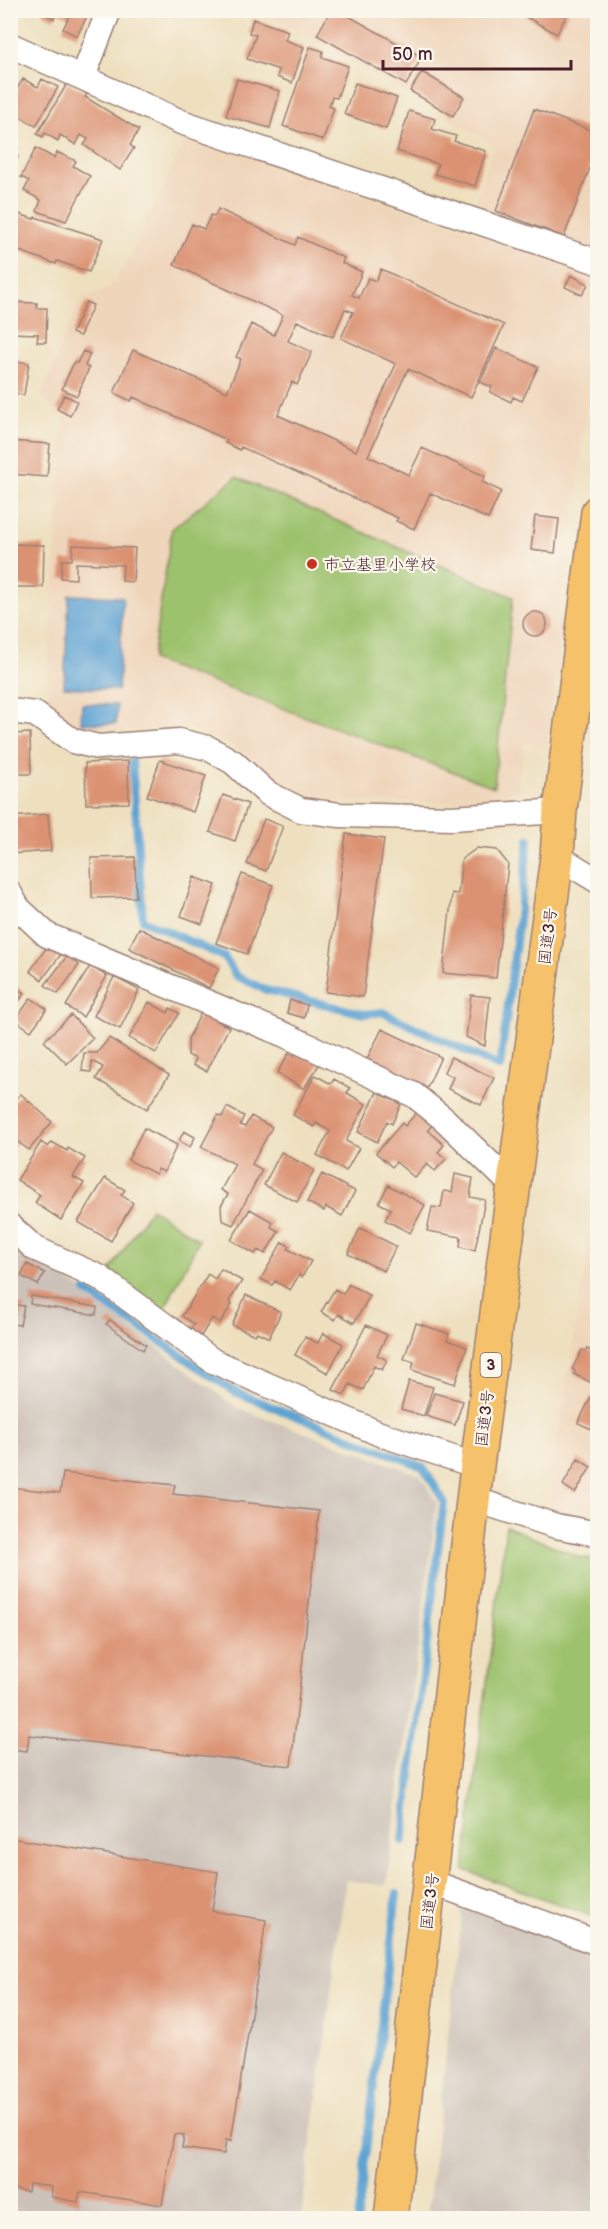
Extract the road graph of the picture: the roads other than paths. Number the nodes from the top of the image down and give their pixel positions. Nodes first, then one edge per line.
1 (109, 10) edge
2 (10, 45) edge
3 (83, 77) junction
4 (597, 262) edge
5 (597, 512) edge
6 (10, 711) edge
7 (560, 811) junction
8 (557, 856) junction
9 (597, 881) edge
10 (10, 894) edge
11 (514, 1187) junction
12 (10, 1226) edge
13 (477, 1466) junction
14 (473, 1499) junction
15 (597, 1534) edge
16 (431, 1882) junction
17 (597, 1943) edge
18 (391, 2218) edge

1 - 3 street
2 - 3 street
3 - 4 street
5 - 7 highway, 国道3号 / 3
6 - 7 street
7 - 8 highway, 国道3号 / 3
8 - 9 street
8 - 11 highway, 国道3号 / 3
10 - 11 street
11 - 13 highway, 国道3号 / 3
12 - 13 street
13 - 14 highway, 国道3号 / 3
14 - 15 street
14 - 16 highway, 国道3号 / 3
16 - 17 street
16 - 18 highway, 国道3号 / 3

